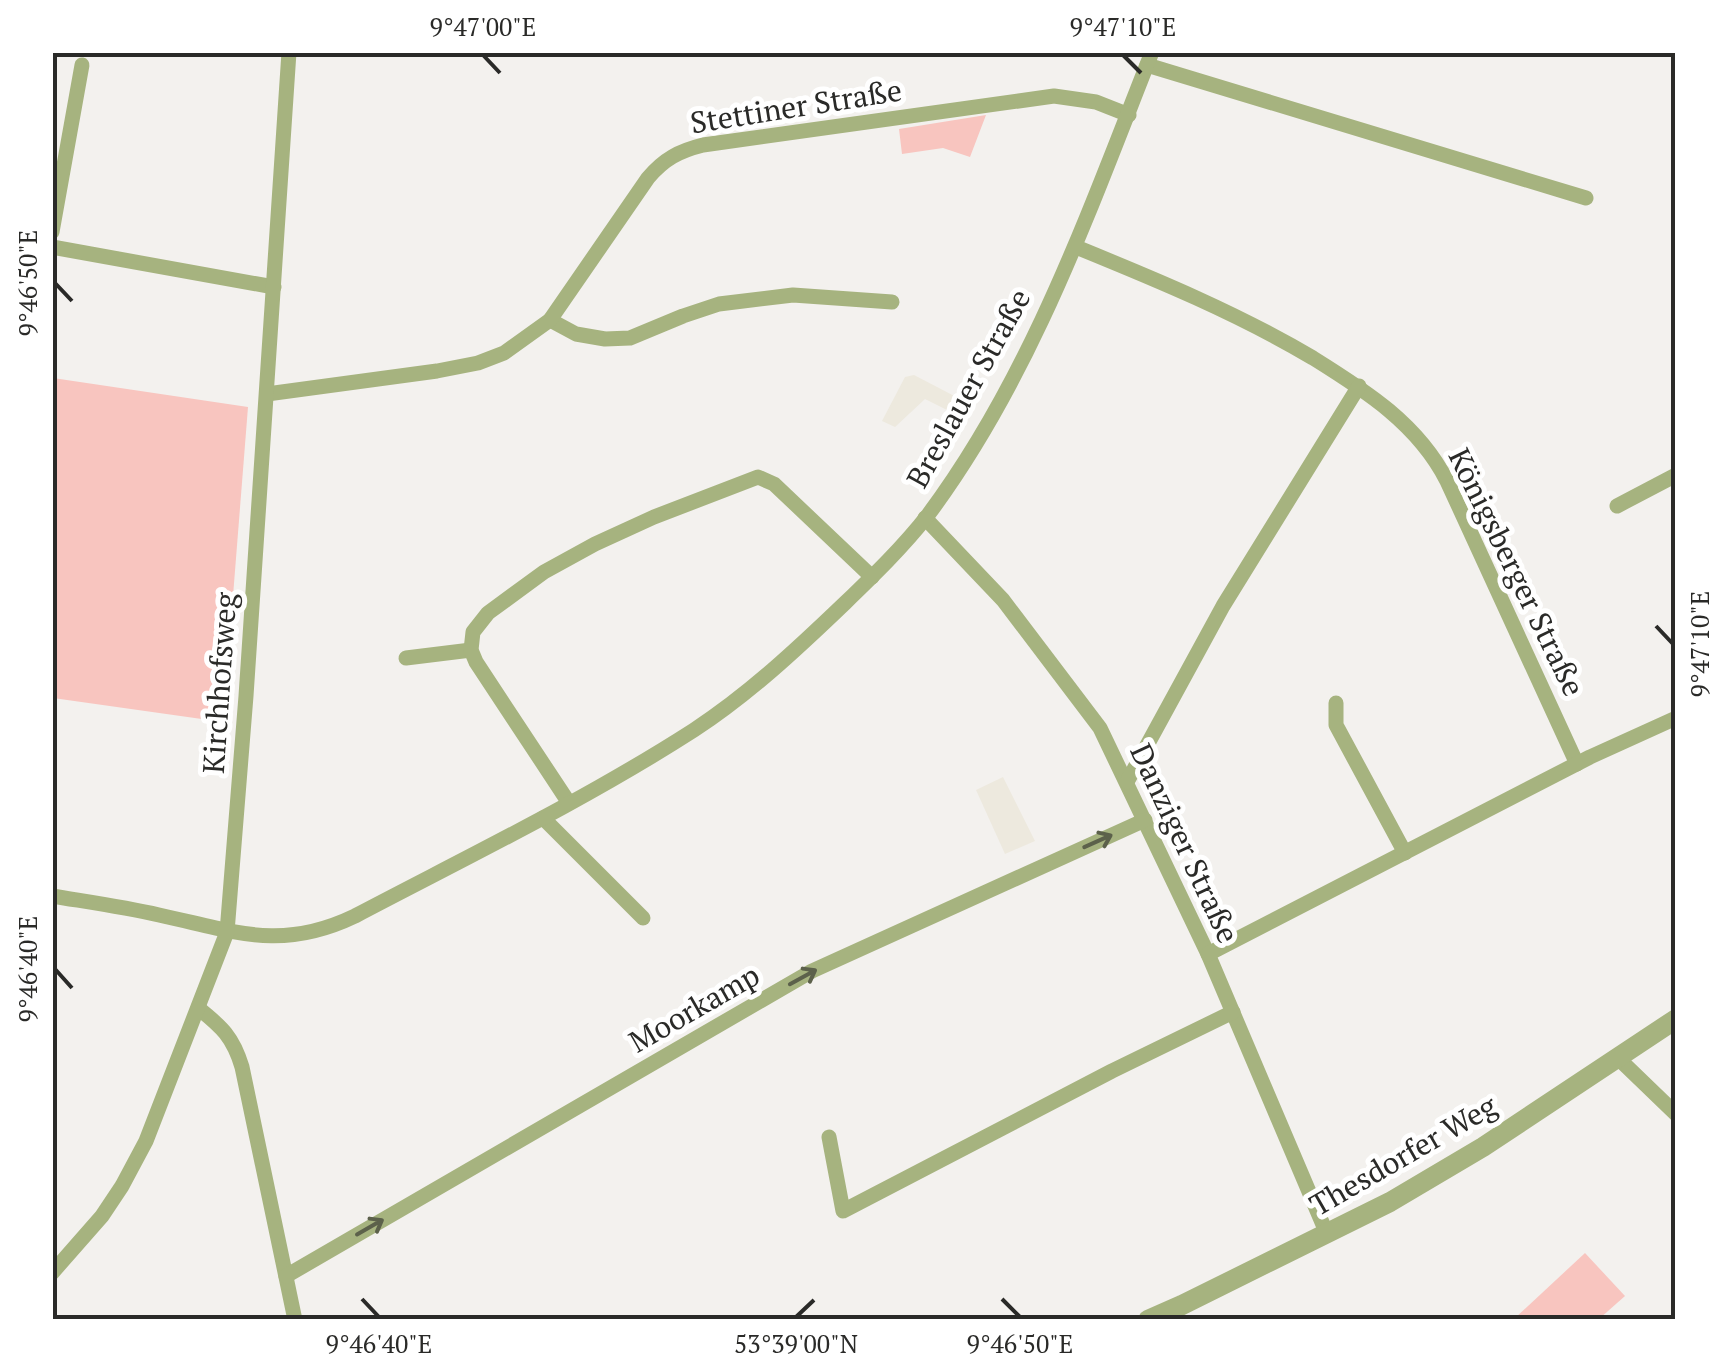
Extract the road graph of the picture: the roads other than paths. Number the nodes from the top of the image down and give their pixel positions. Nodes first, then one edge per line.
1 (290, 52) edge
2 (1150, 59) edge
3 (82, 65) dead end
4 (1129, 115) junction
5 (1586, 198) dead end
6 (52, 232) edge
7 (52, 247) edge
8 (1076, 247) junction
9 (274, 287) junction
10 (892, 302) dead end
11 (550, 320) junction
12 (1358, 386) junction
13 (267, 394) junction
14 (1676, 475) edge
15 (1617, 506) dead end
16 (925, 518) junction
17 (872, 577) junction
18 (471, 650) junction
19 (406, 658) dead end
20 (1336, 703) dead end
21 (1676, 718) edge
22 (1577, 764) junction
23 (1128, 782) junction
24 (570, 803) junction
25 (543, 818) junction
26 (1145, 820) junction
27 (1405, 853) junction
28 (52, 896) edge
29 (643, 918) dead end
30 (227, 932) junction
31 (1208, 954) junction
32 (198, 1008) junction
33 (1233, 1012) junction
34 (1676, 1020) edge
35 (1619, 1059) junction
36 (1676, 1114) edge
37 (829, 1137) dead end
38 (1326, 1234) junction
39 (52, 1274) edge
40 (286, 1276) junction
41 (295, 1320) edge
42 (1148, 1320) edge

1 - 9 street, Kirchhofsweg
2 - 4 street, Breslauer Straße
2 - 5 street
3 - 6 street
4 - 8 street, Breslauer Straße
4 - 11 street, Stettiner Straße
7 - 9 street
8 - 12 street, Königsberger Straße
8 - 16 street, Breslauer Straße
9 - 13 street, Kirchhofsweg
10 - 11 street
11 - 13 street, Stettiner Straße
12 - 22 street, Königsberger Straße
12 - 23 street
13 - 30 street, Kirchhofsweg
14 - 15 street
16 - 17 street, Breslauer Straße
16 - 23 street, Danziger Straße
17 - 18 street
17 - 24 street, Breslauer Straße
18 - 19 street
18 - 24 street
20 - 27 street
21 - 22 street
22 - 27 street
23 - 26 street, Danziger Straße
24 - 25 street, Breslauer Straße
25 - 29 street
25 - 30 street, Breslauer Straße
26 - 31 street, Danziger Straße
40 -> 26 street, Moorkamp
27 - 31 street
28 - 30 street, Breslauer Straße
30 - 32 street, Kirchhofsweg
31 - 33 street, Danziger Straße
32 - 39 street, Kirchhofsweg
32 - 40 street
33 - 37 street
33 - 38 street, Danziger Straße
34 - 35 street, Thesdorfer Weg
35 - 36 street
35 - 38 street, Thesdorfer Weg
38 - 42 street, Thesdorfer Weg
40 - 41 street

